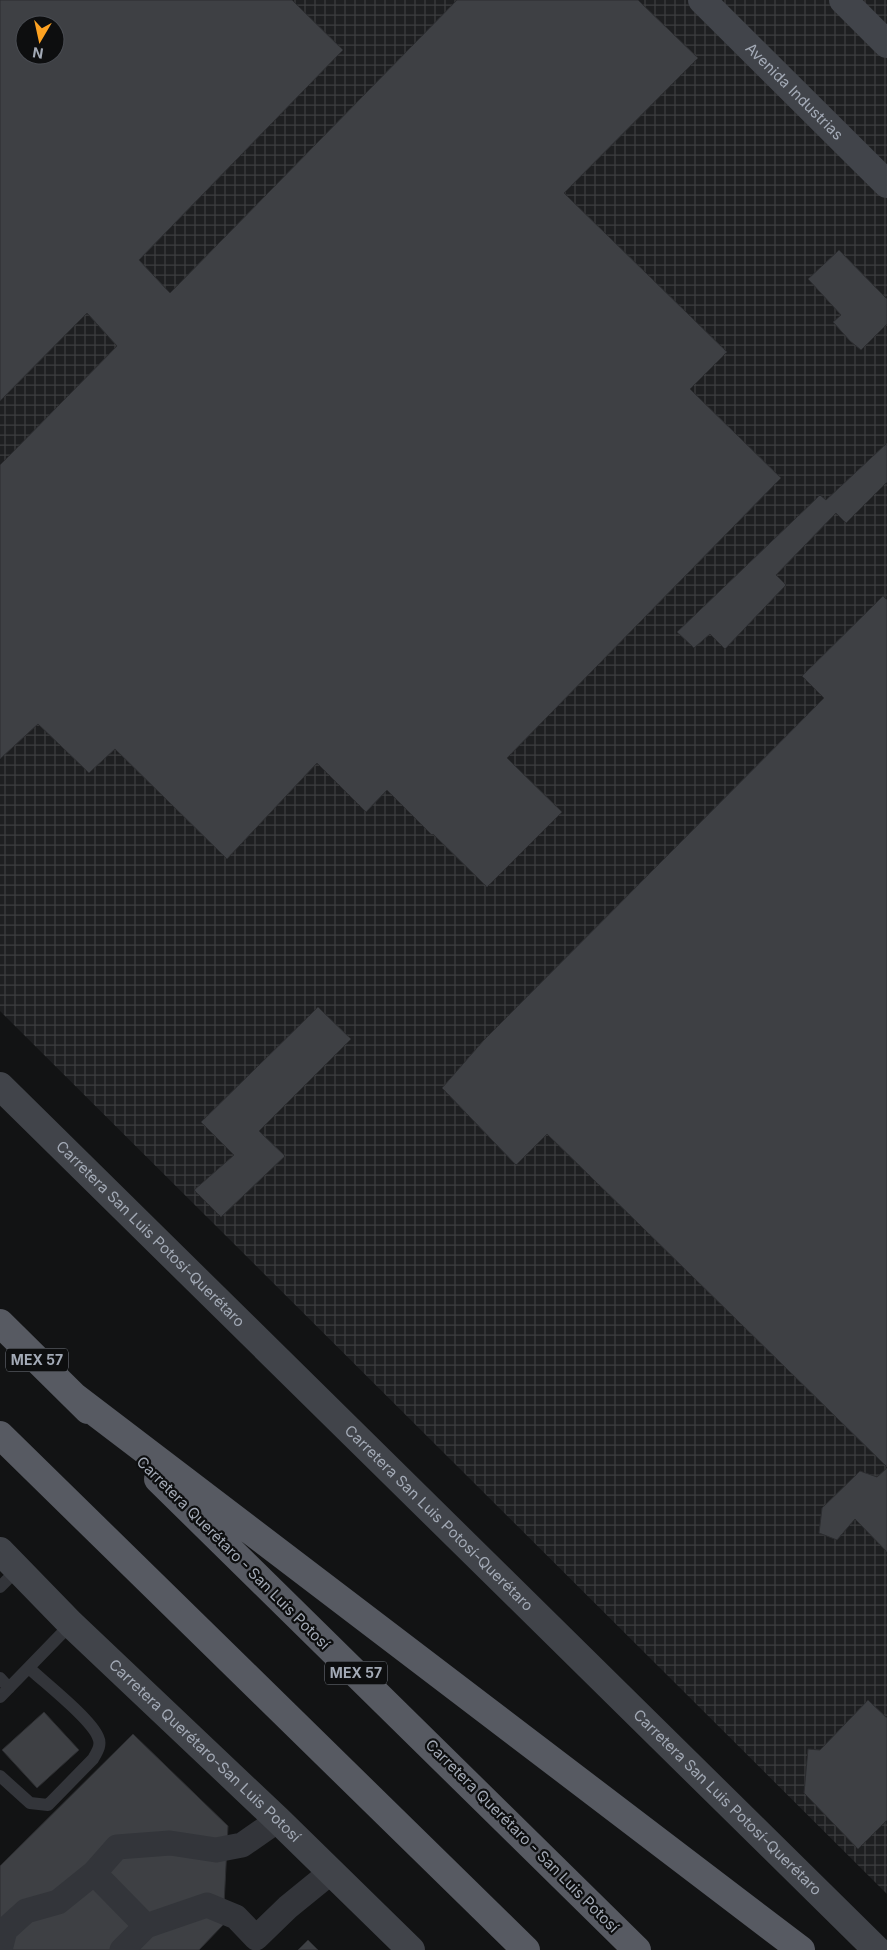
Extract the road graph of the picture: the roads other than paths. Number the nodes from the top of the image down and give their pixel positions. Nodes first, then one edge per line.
1 (702, 0) edge
2 (843, 0) edge
3 (887, 44) edge
4 (887, 184) edge
5 (0, 1086) edge
6 (0, 1324) edge
7 (75, 1396) junction
8 (0, 1435) edge
9 (6, 1570) edge
10 (71, 1624) junction
11 (29, 1668) junction
12 (0, 1678) edge
13 (9, 1688) junction
14 (0, 1697) edge
15 (0, 1776) edge
16 (278, 1820) junction
17 (331, 1872) junction
18 (94, 1873) junction
19 (146, 1926) junction
20 (260, 1944) edge
21 (0, 1950) edge
22 (122, 1950) edge
23 (412, 1950) edge
24 (526, 1950) edge
25 (638, 1950) edge
26 (801, 1950) edge
27 (877, 1950) edge

1 - 4 main road, Avenida Industrias
2 - 3 main road
5 - 27 main road, Carretera San Luis Potosí-Querétaro
6 - 7 highway, Carretera Querétaro - San Luis Potosí / MEX 57
7 - 25 highway, Carretera Querétaro - San Luis Potosí / MEX 57
7 - 26 highway
8 - 24 highway
9 - 10 main road, Carretera Querétaro-San Luis Potosí
10 - 11 lane
10 - 16 main road, Carretera Querétaro-San Luis Potosí
11 - 13 lane
11 - 15 lane
12 - 13 lane
13 - 14 lane
16 - 17 main road, Carretera Querétaro-San Luis Potosí
16 - 18 street
17 - 20 street
17 - 23 main road, Carretera Querétaro-San Luis Potosí
18 - 19 street
18 - 21 street
19 - 20 street
19 - 22 street

